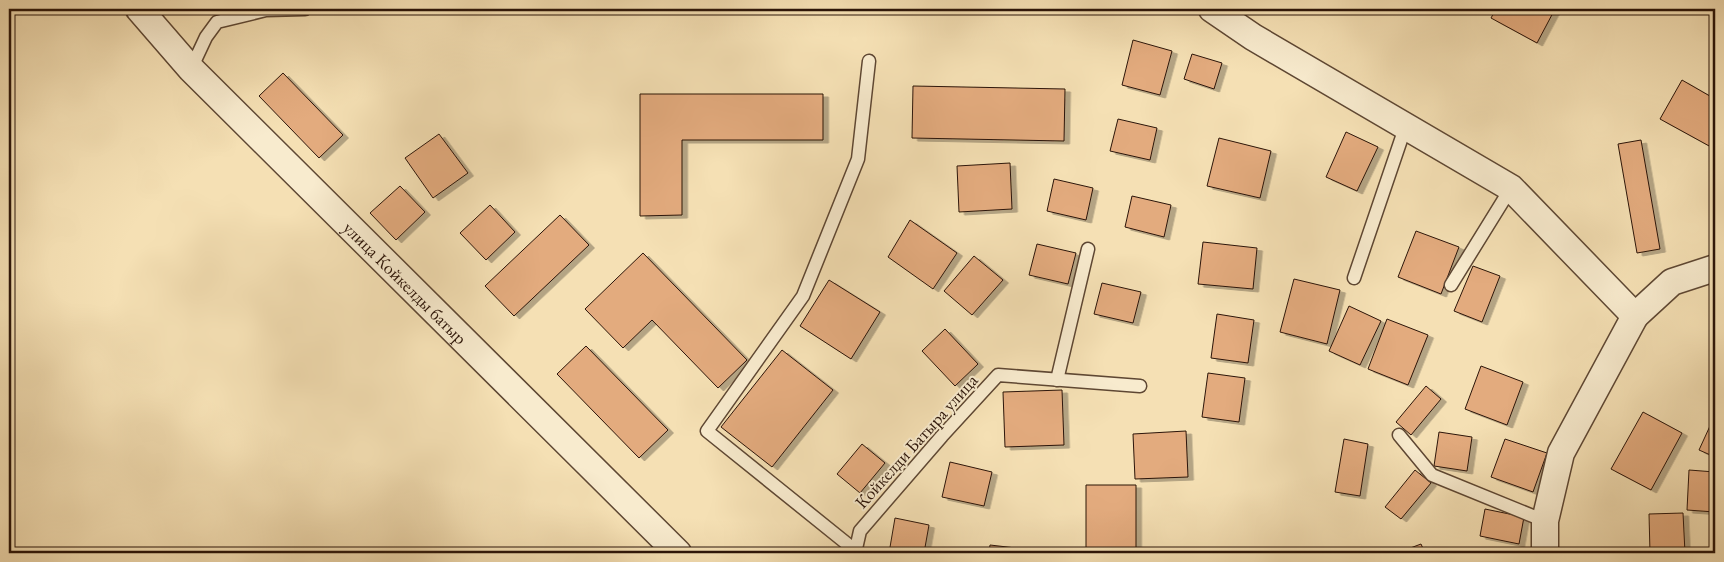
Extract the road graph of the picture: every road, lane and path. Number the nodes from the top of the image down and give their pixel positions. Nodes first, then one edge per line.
1 (138, 9) edge
2 (305, 9) edge
3 (1212, 9) edge
4 (869, 62) dead end
5 (191, 69) junction
6 (1405, 128) junction
7 (1511, 188) junction
8 (1088, 249) dead end
9 (1715, 268) edge
10 (1354, 278) dead end
11 (1451, 286) dead end
12 (1635, 316) junction
13 (1057, 380) junction
14 (1140, 386) dead end
15 (1399, 436) dead end
16 (1545, 521) junction
17 (856, 552) edge
18 (678, 553) edge
19 (1545, 553) edge

1 - 5 street, улица Койкелды батыр
2 - 5 lane
3 - 6 street
4 - 17 lane
5 - 18 street, улица Койкелды батыр
6 - 7 street
6 - 10 lane
7 - 11 lane
7 - 12 street
8 - 13 lane
9 - 12 street
12 - 16 street
13 - 14 lane, Койкелди Батыра улица
13 - 17 lane, Койкелди Батыра улица
15 - 16 lane
16 - 19 street

